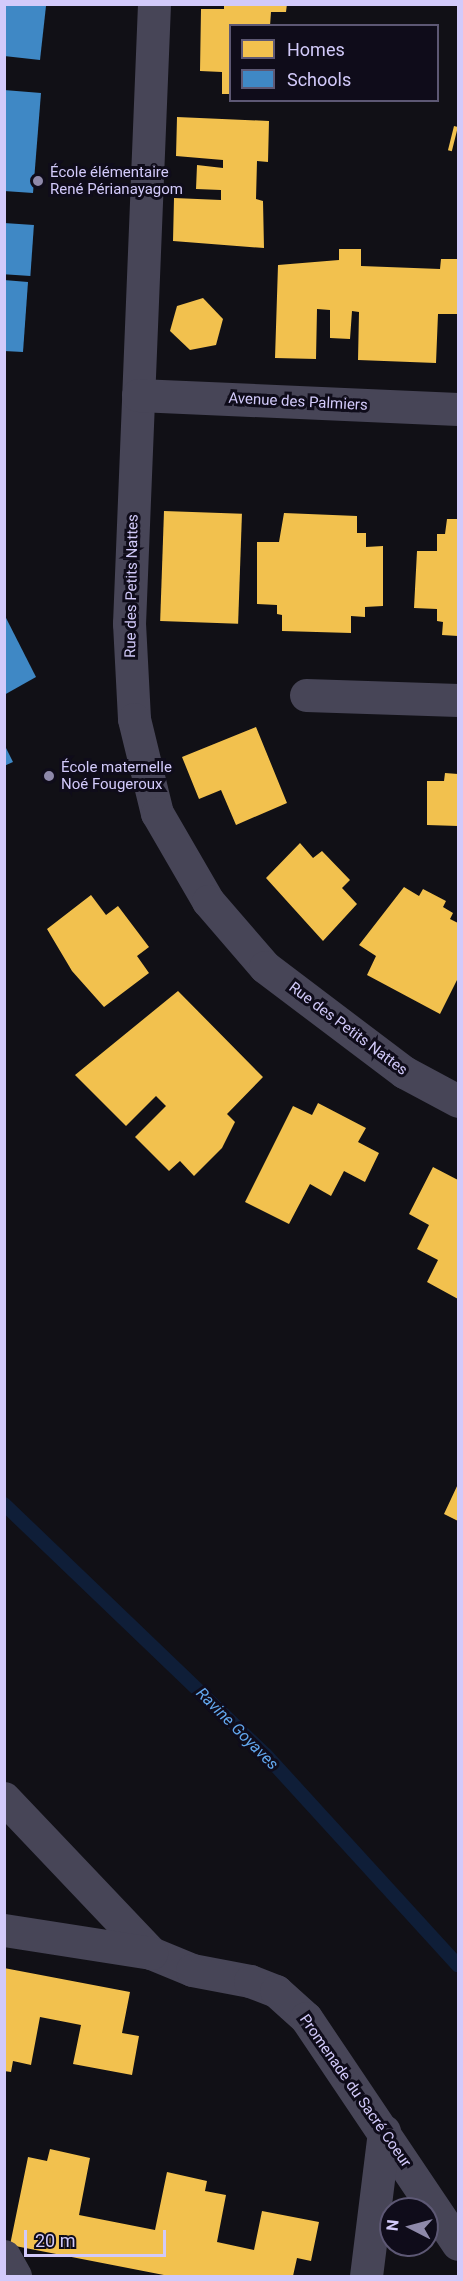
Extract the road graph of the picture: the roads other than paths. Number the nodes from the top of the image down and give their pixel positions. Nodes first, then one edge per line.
1 (153, 4) edge
2 (138, 395) junction
3 (459, 410) edge
4 (306, 695) dead end
5 (459, 700) edge
6 (459, 1101) edge
7 (4, 1798) edge
8 (4, 1930) edge
9 (151, 1953) junction
10 (384, 2131) junction
11 (459, 2244) edge
12 (4, 2256) edge
13 (15, 2277) edge
14 (366, 2277) edge

1 - 2 street, Rue des Petits Nattes
2 - 3 street, Avenue des Palmiers
2 - 6 street, Rue des Petits Nattes
4 - 5 street
7 - 9 street, Promenade du Sacré Coeur
8 - 9 street
9 - 10 street, Promenade du Sacré Coeur
10 - 11 street, Promenade du Sacré Coeur
10 - 14 street
12 - 13 street

